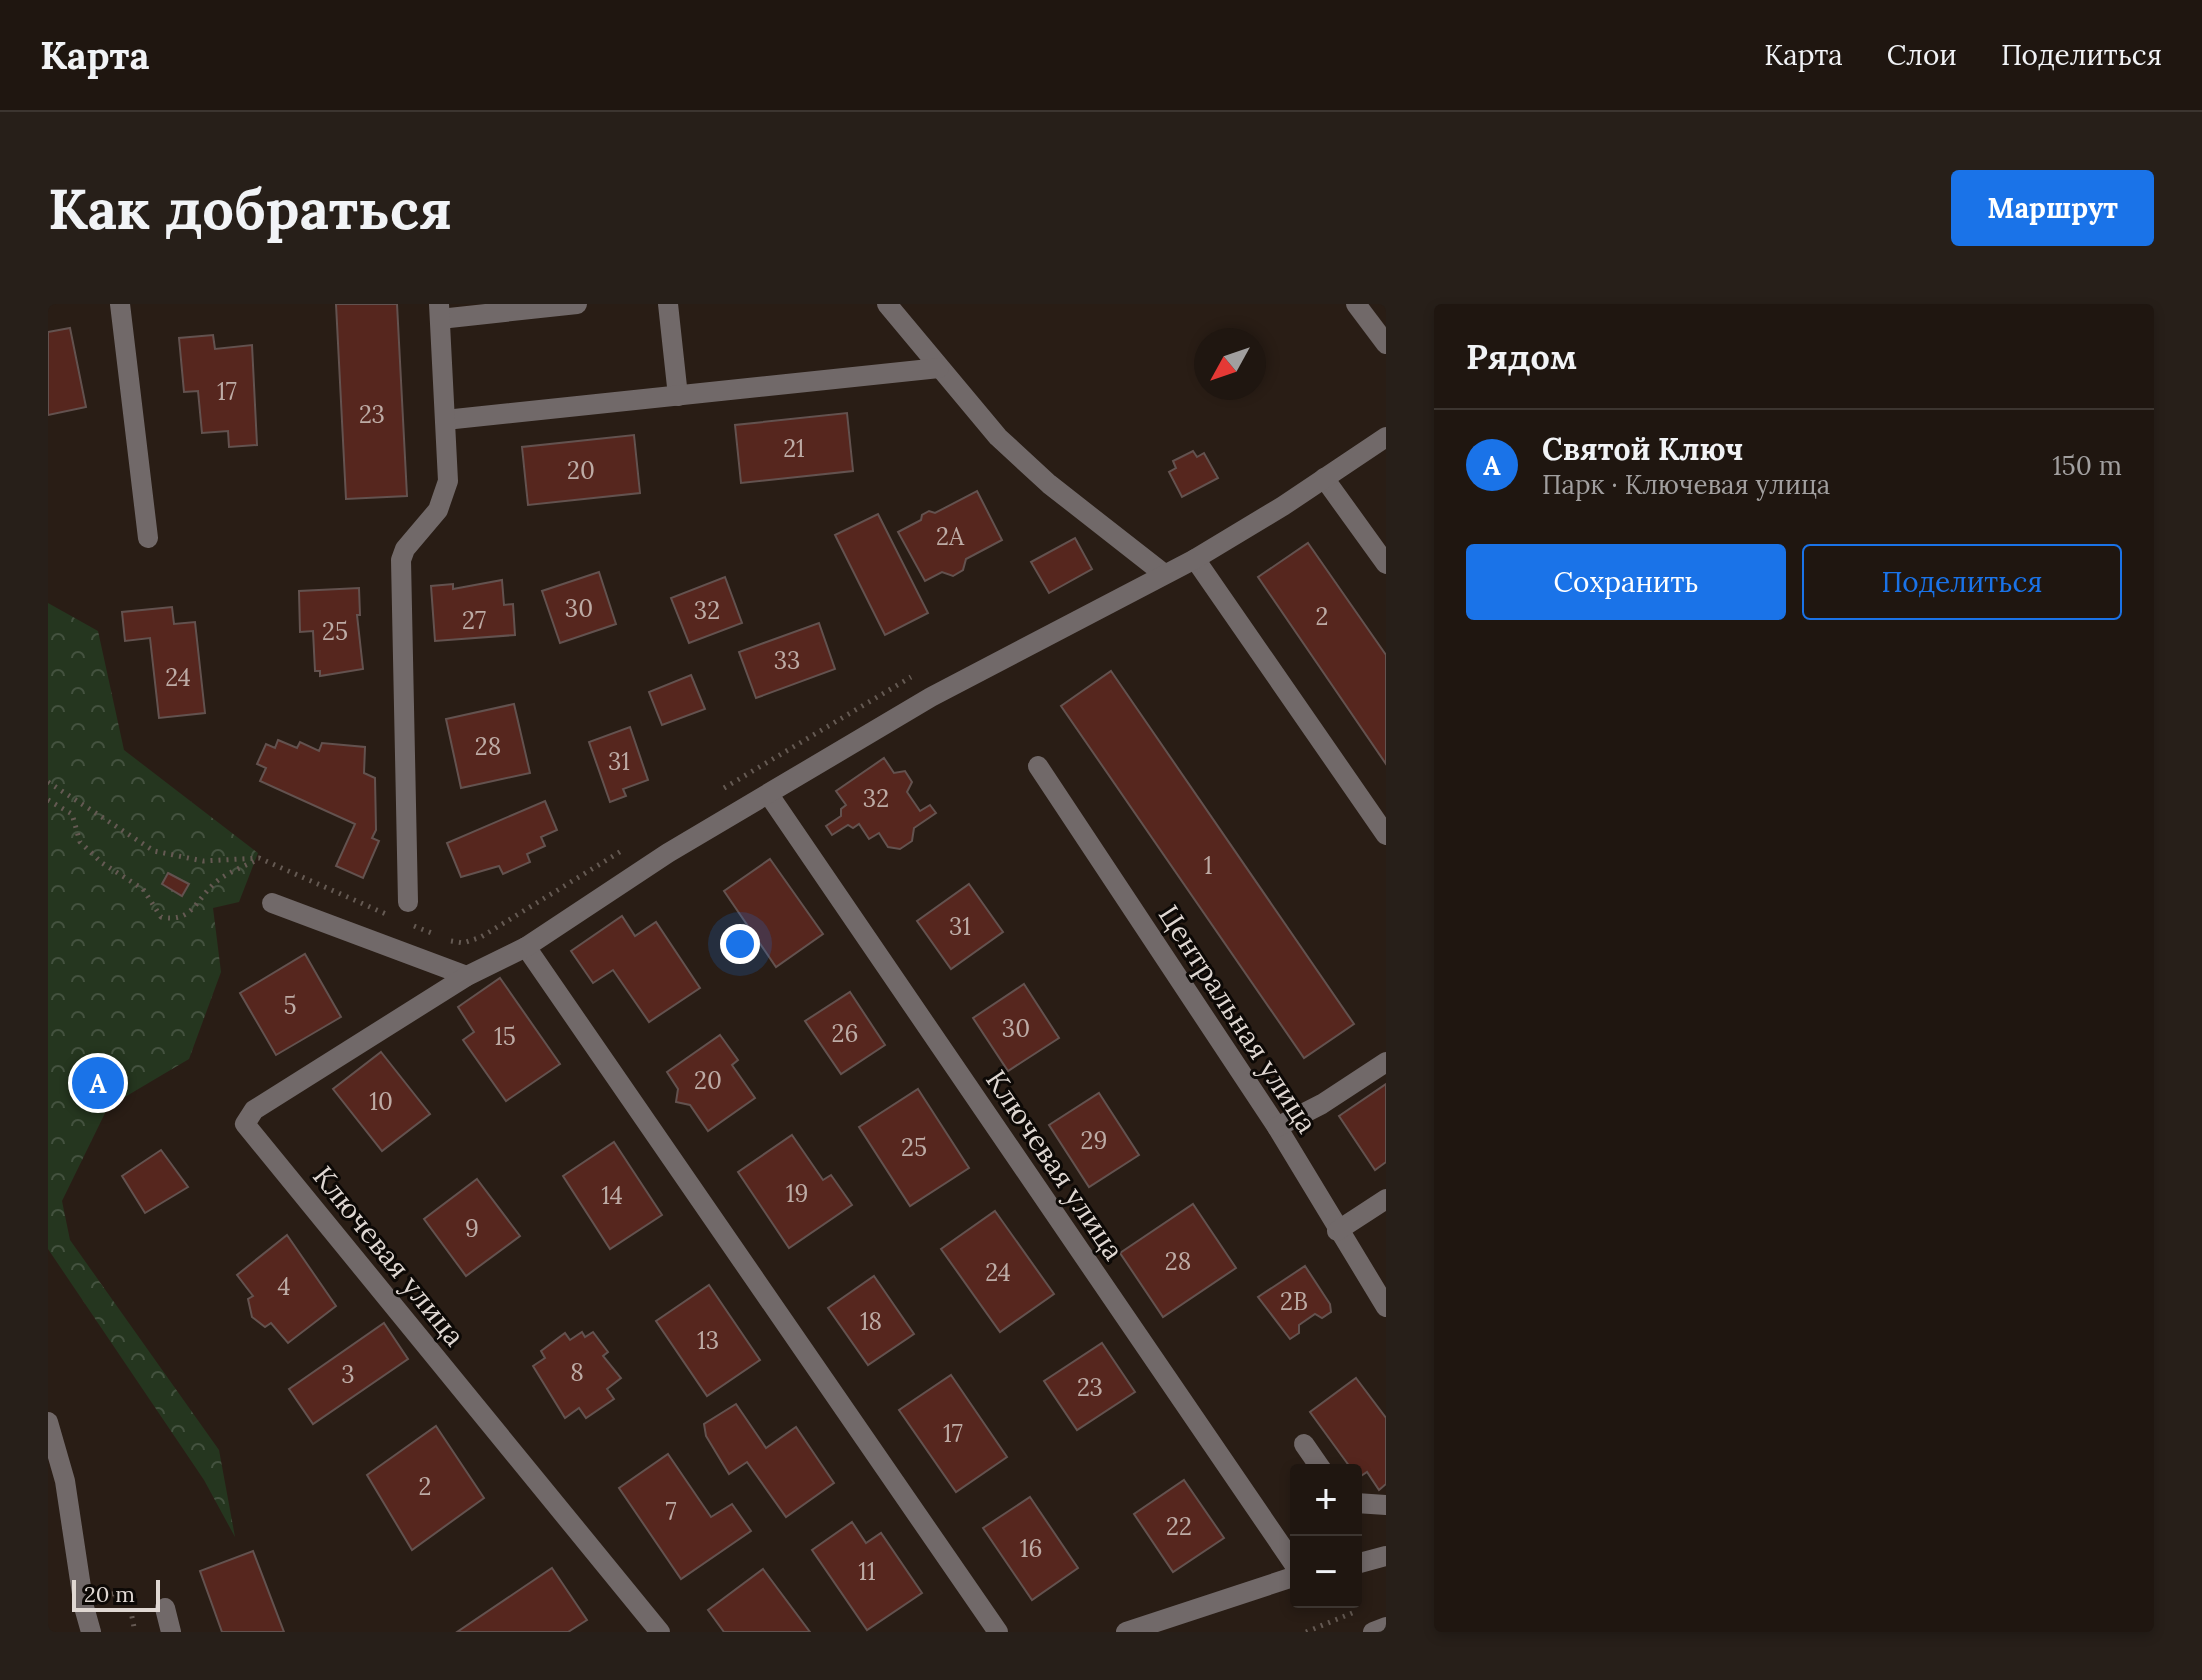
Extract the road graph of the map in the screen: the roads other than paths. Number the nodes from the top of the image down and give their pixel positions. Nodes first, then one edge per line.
1 (120, 304) edge
2 (577, 304) edge
3 (668, 304) edge
4 (887, 304) edge
5 (1356, 304) edge
6 (439, 311) edge
7 (1386, 344) edge
8 (939, 368) junction
9 (678, 396) junction
10 (445, 420) junction
11 (1386, 437) edge
12 (1324, 478) junction
13 (148, 538) dead end
14 (1195, 559) junction
15 (1386, 564) edge
16 (1164, 574) junction
17 (1038, 766) dead end
18 (769, 795) junction
19 (1386, 835) edge
20 (408, 902) dead end
21 (272, 903) dead end
22 (526, 947) junction
23 (467, 976) junction
24 (1386, 1062) edge
25 (1277, 1127) junction
26 (1386, 1199) edge
27 (1337, 1231) junction
28 (1386, 1307) edge
29 (48, 1422) edge
30 (1304, 1444) dead end
31 (1318, 1464) edge
32 (1362, 1503) edge
33 (1386, 1505) edge
34 (1386, 1556) edge
35 (1290, 1558) edge
36 (1362, 1562) edge
37 (1290, 1578) edge
38 (165, 1608) dead end
39 (1386, 1627) edge
40 (651, 1629) edge
41 (91, 1632) edge
42 (171, 1632) edge
43 (998, 1632) edge
44 (1126, 1632) edge
45 (1373, 1632) edge

1 - 13 street
2 - 6 street
3 - 9 street
4 - 8 street
5 - 7 street
6 - 10 street
8 - 9 street
8 - 16 street
9 - 10 street
10 - 20 street
11 - 12 street, Ключевая улица
12 - 14 street, Ключевая улица
12 - 15 street
14 - 16 street, Ключевая улица
14 - 19 street
16 - 18 street, Ключевая улица
17 - 25 street, Центральная улица
18 - 22 street, Ключевая улица
18 - 35 street, Ключевая улица
21 - 23 street
22 - 23 street, Ключевая улица
22 - 43 street
23 - 40 street, Ключевая улица
24 - 25 street
25 - 27 street, Центральная улица
26 - 27 street
27 - 28 street, Центральная улица
29 - 41 street
30 - 31 street
32 - 33 street
34 - 36 street
37 - 44 street
38 - 42 street
39 - 45 street

